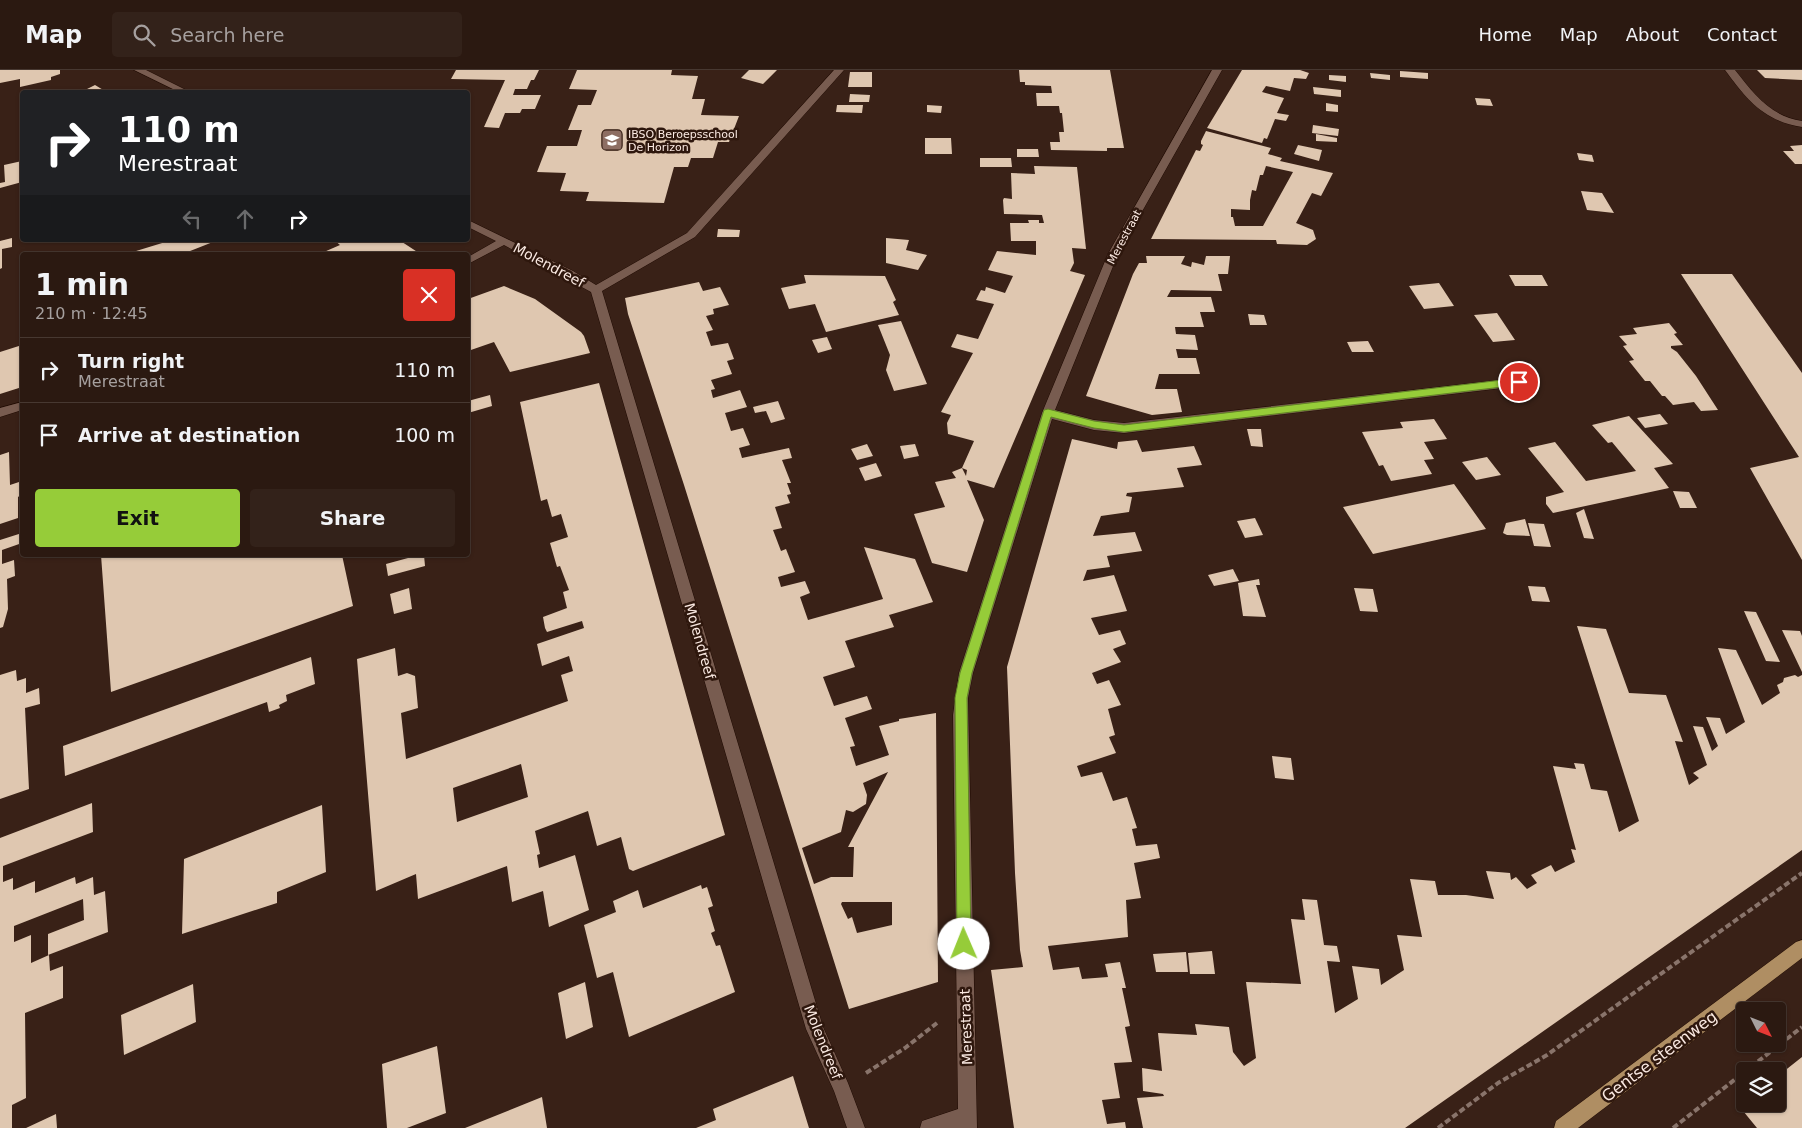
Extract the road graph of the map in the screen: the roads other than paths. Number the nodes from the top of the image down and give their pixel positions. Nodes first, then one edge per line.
1 (139, 70) edge
2 (839, 70) edge
3 (1217, 70) edge
4 (1730, 70) edge
5 (181, 90) edge
6 (1802, 124) edge
7 (470, 224) edge
8 (504, 241) junction
9 (470, 260) edge
10 (596, 290) junction
11 (1519, 382) dead end
12 (20, 407) edge
13 (0, 413) edge
14 (1048, 413) junction
15 (1802, 948) edge
16 (968, 1122) edge
17 (856, 1128) edge
18 (929, 1128) edge
19 (1564, 1128) edge

1 - 5 street
2 - 10 street
3 - 14 street, Merestraat
4 - 6 street
7 - 8 street, Molendreef
8 - 9 street
8 - 10 street, Molendreef
10 - 17 street, Molendreef
11 - 14 street
12 - 13 street
14 - 16 street, Merestraat
15 - 19 main road, Gentse steenweg
16 - 18 street, Merestraat

